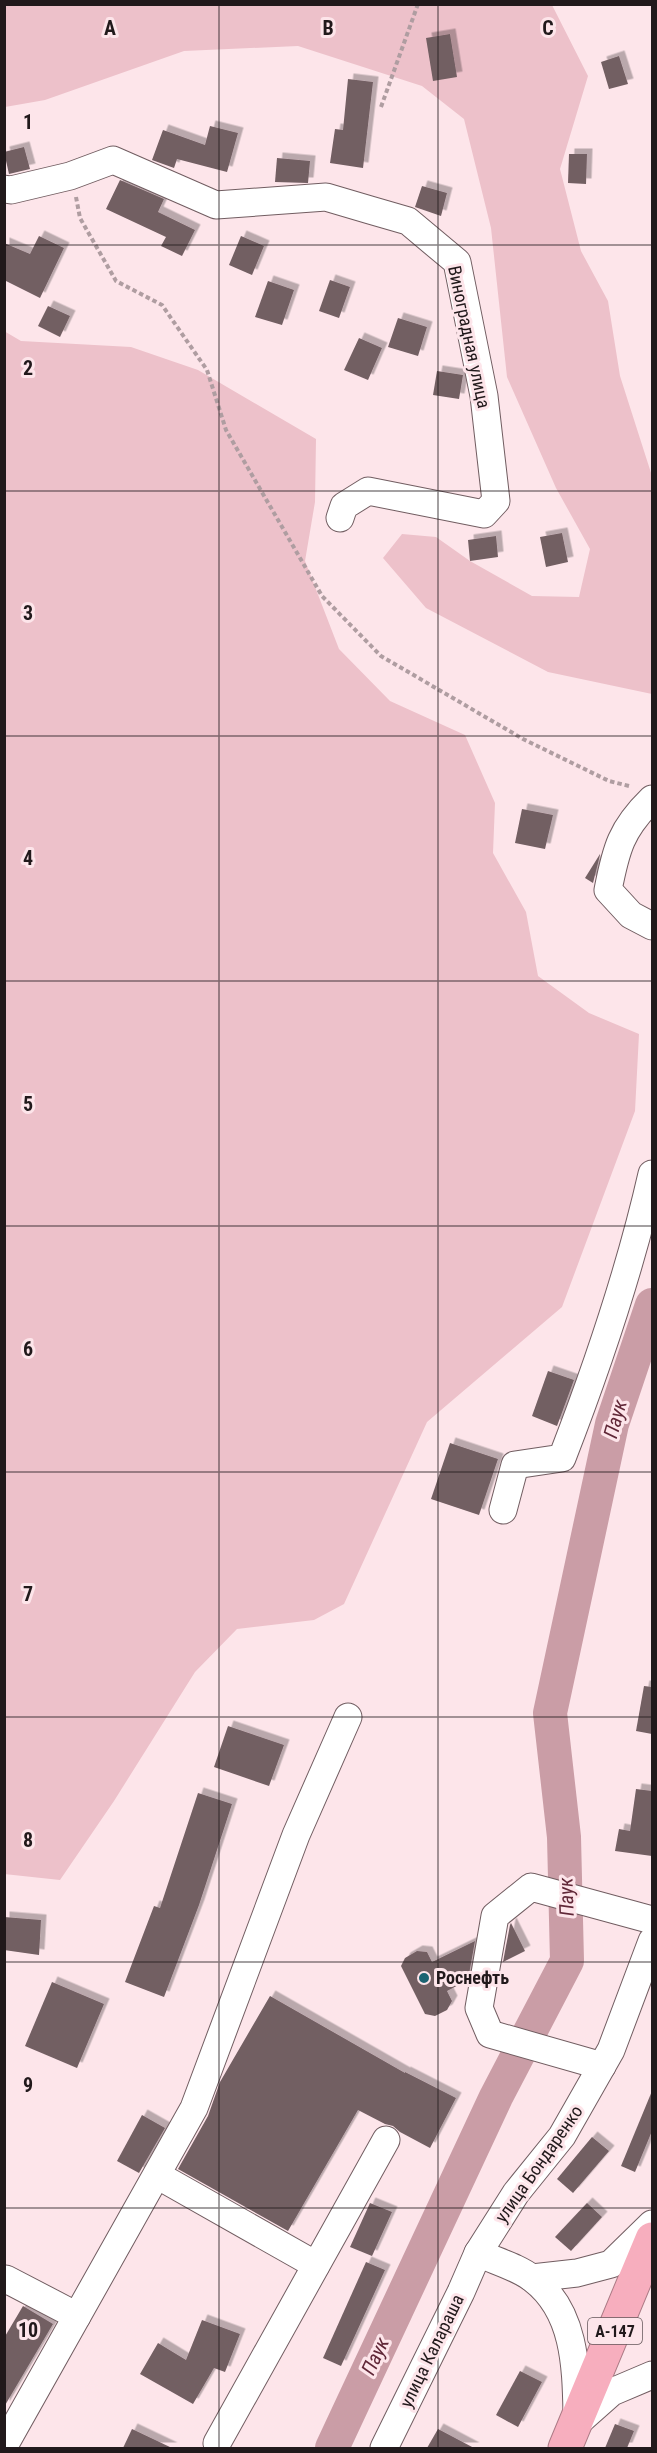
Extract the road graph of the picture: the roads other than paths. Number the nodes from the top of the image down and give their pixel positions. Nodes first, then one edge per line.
1 (4, 189) edge
2 (340, 518) dead end
3 (652, 799) edge
4 (652, 926) edge
5 (652, 1174) edge
6 (503, 1510) dead end
7 (348, 1717) dead end
8 (652, 1920) edge
9 (652, 1941) edge
10 (602, 2066) junction
11 (386, 2140) dead end
12 (157, 2175) junction
13 (652, 2224) edge
14 (652, 2239) edge
15 (478, 2253) junction
16 (316, 2265) junction
17 (532, 2278) junction
18 (4, 2282) edge
19 (77, 2316) junction
20 (652, 2375) edge
21 (571, 2436) edge
22 (217, 2443) dead end
23 (4, 2446) edge
24 (384, 2448) edge

1 - 2 street, Виноградная улица
3 - 4 street
5 - 6 street
7 - 12 street
8 - 10 street
9 - 10 street, улица Бондаренко
10 - 15 street, улица Бондаренко
11 - 16 street
12 - 16 street
12 - 19 street
13 - 17 street
14 - 21 highway, А-147
15 - 17 street
15 - 24 street, улица Калараша
16 - 22 street
17 - 21 street
18 - 19 street
19 - 23 street
20 - 21 street

